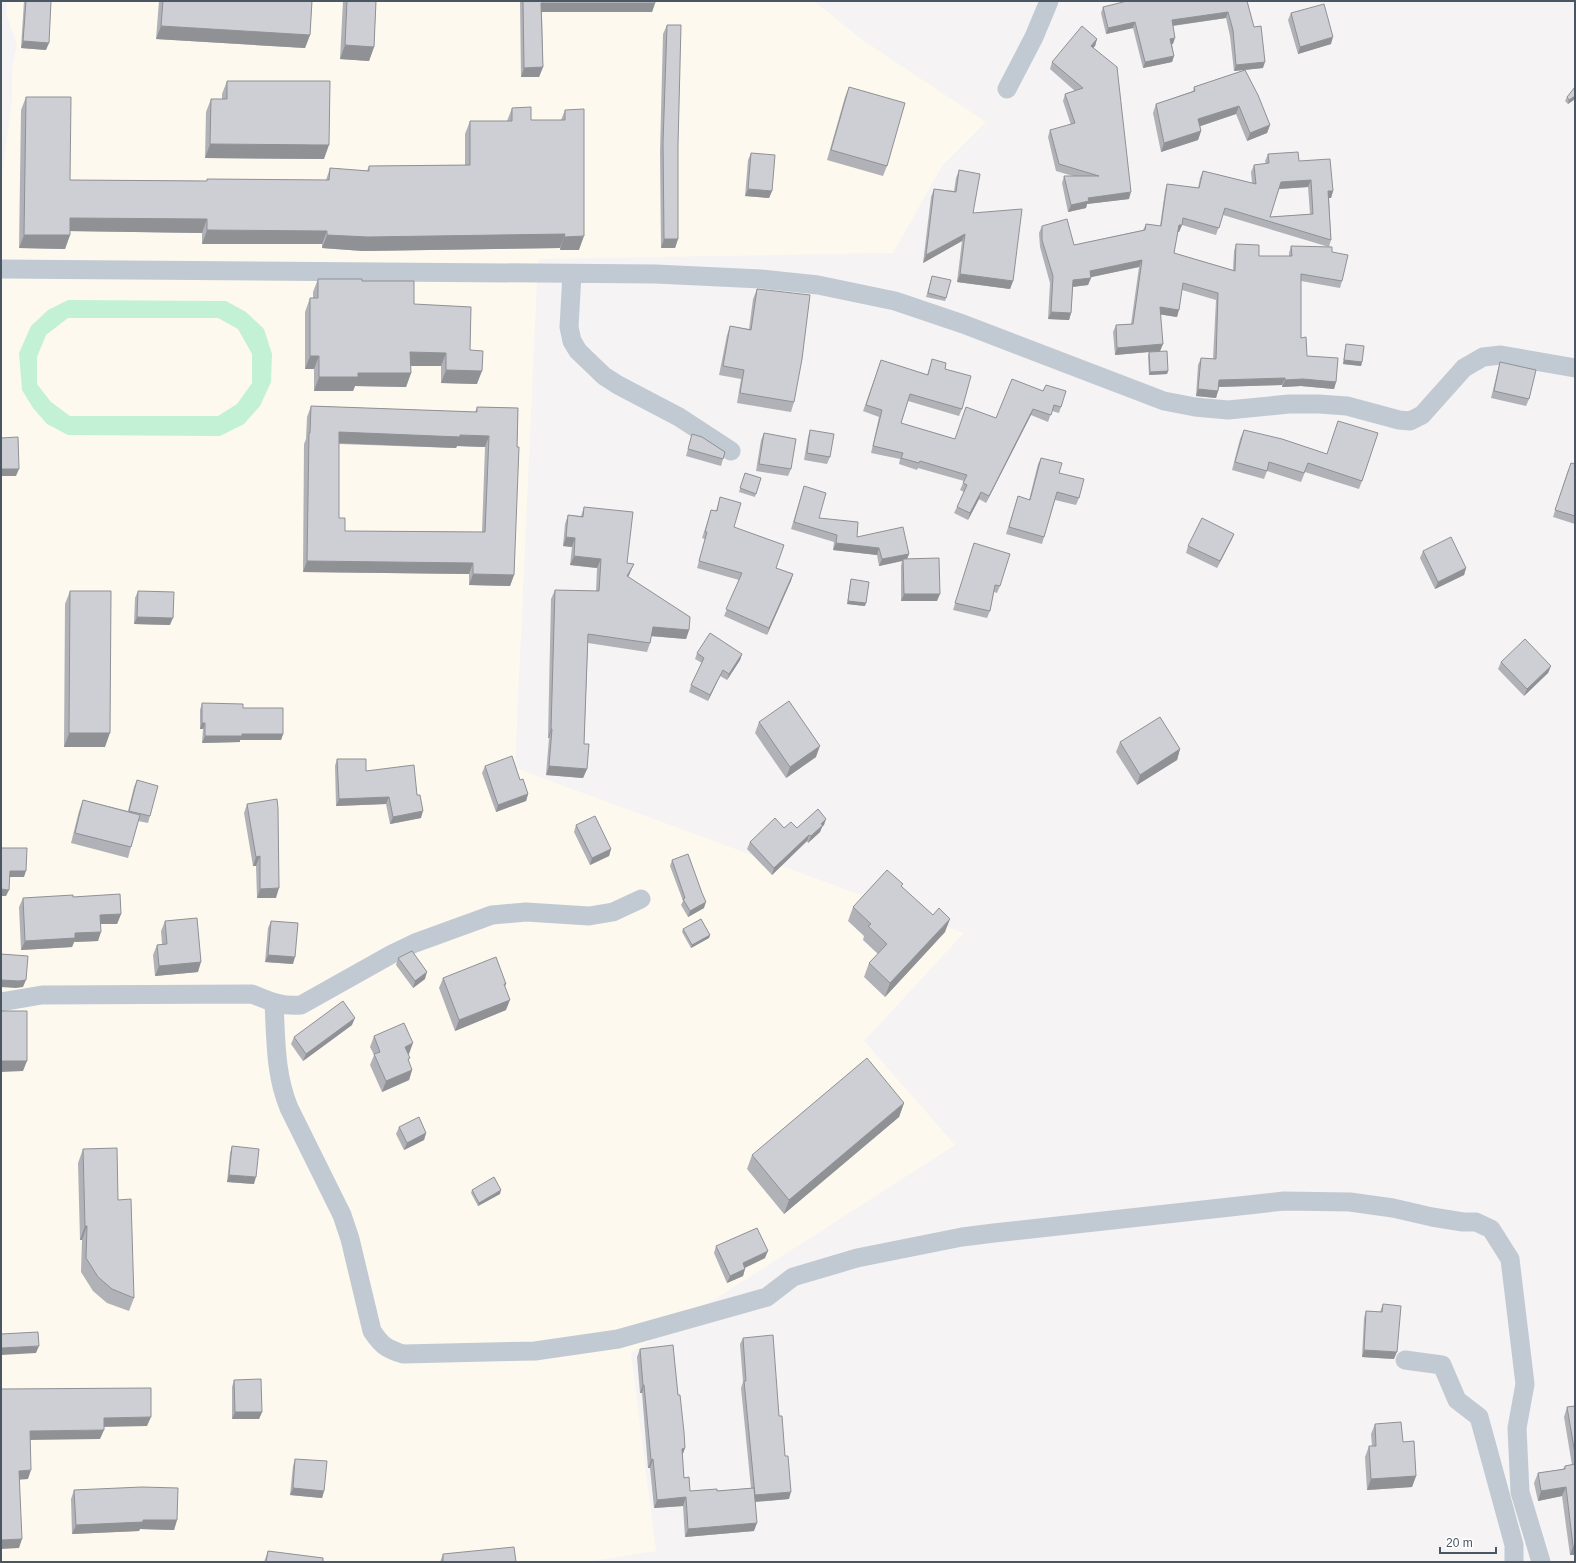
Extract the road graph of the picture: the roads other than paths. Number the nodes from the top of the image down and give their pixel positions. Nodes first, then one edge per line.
1 (1049, 1) edge
2 (1007, 89) dead end
3 (1, 269) edge
4 (572, 274) junction
5 (1575, 368) edge
6 (731, 451) dead end
7 (641, 899) dead end
8 (1, 1002) edge
9 (274, 1003) junction
10 (1405, 1360) dead end
11 (1514, 1562) edge
12 (1541, 1562) edge

1 - 2 street
3 - 4 street
4 - 5 street
4 - 6 street
7 - 9 street
8 - 9 street
9 - 12 street
10 - 11 street

